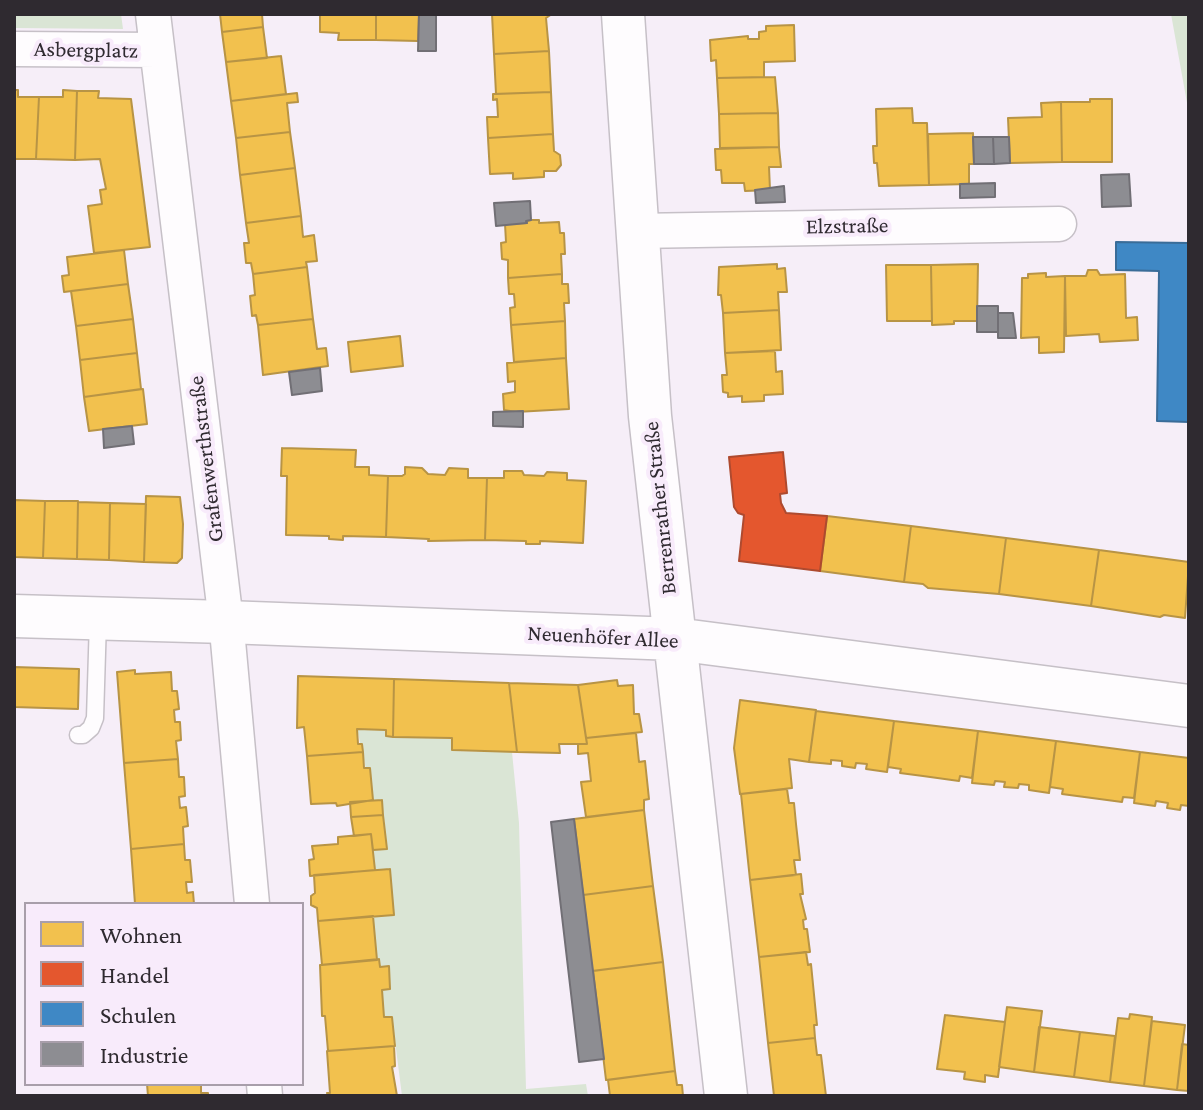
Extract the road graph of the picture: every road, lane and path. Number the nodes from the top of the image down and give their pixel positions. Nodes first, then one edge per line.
1 (153, 14) edge
2 (623, 14) edge
3 (14, 49) edge
4 (157, 50) junction
5 (1059, 224) dead end
6 (636, 231) junction
7 (14, 616) edge
8 (98, 619) junction
9 (226, 622) junction
10 (675, 639) junction
11 (1189, 706) edge
12 (78, 735) dead end
13 (252, 902) edge
14 (726, 1096) edge

1 - 4 street, Grafenwerthstraße
2 - 6 street, Berrenrather Straße
3 - 4 street, Asbergplatz
4 - 9 street, Grafenwerthstraße
5 - 6 street, Elzstraße
6 - 10 street, Berrenrather Straße
7 - 8 street, Neuenhöfer Allee
8 - 9 street, Neuenhöfer Allee
8 - 12 lane
9 - 10 street, Neuenhöfer Allee
9 - 13 street, Grafenwerthstraße
10 - 11 street, Neuenhöfer Allee
10 - 14 street, Berrenrather Straße

